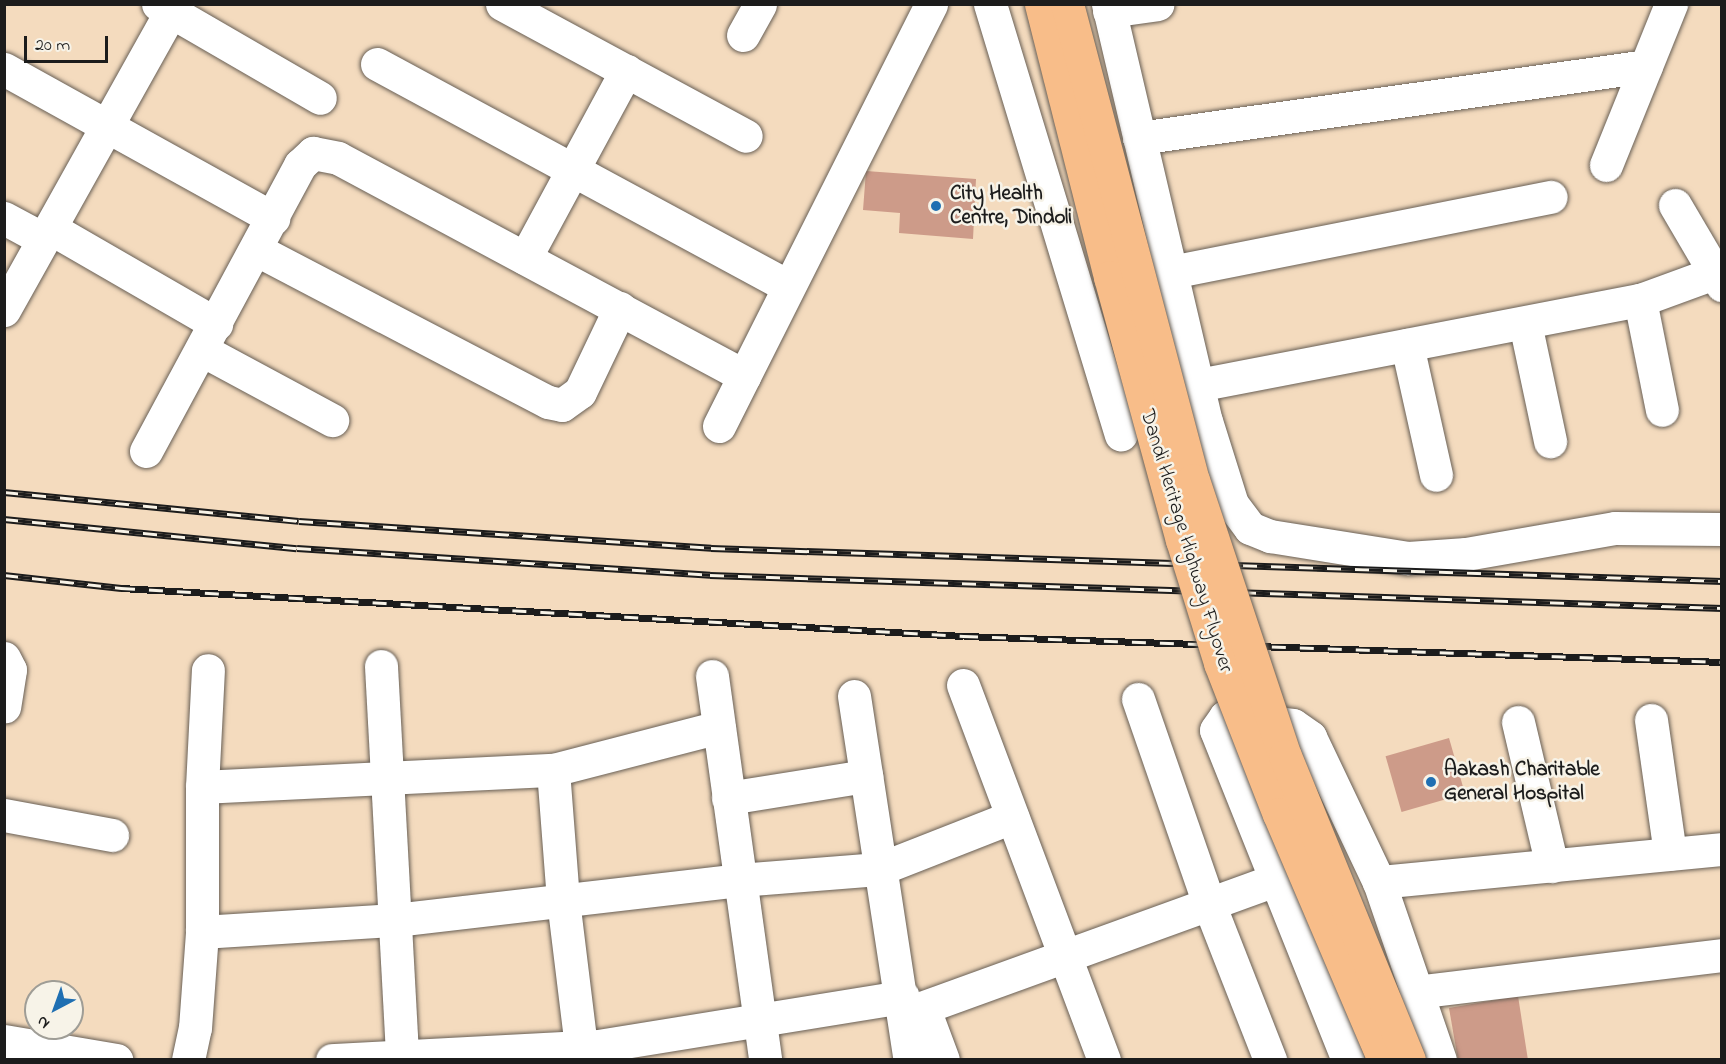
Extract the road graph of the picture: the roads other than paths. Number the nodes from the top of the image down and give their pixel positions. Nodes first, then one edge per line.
1 (502, 4) edge
2 (760, 4) edge
3 (931, 4) edge
4 (990, 4) edge
5 (1041, 4) edge
6 (1066, 4) edge
7 (1158, 4) edge
8 (1671, 4) edge
9 (168, 7) edge
10 (1108, 8) edge
11 (743, 35) dead end
12 (377, 64) dead end
13 (1646, 66) junction
14 (4, 69) edge
15 (626, 71) junction
16 (320, 98) dead end
17 (106, 125) junction
18 (746, 136) dead end
19 (1139, 138) junction
20 (1606, 165) dead end
21 (573, 170) junction
22 (1551, 197) dead end
23 (1675, 205) dead end
24 (4, 218) edge
25 (273, 218) junction
26 (46, 234) junction
27 (257, 250) junction
28 (525, 258) junction
29 (1171, 272) junction
30 (1718, 279) edge
31 (788, 286) junction
32 (1640, 300) junction
33 (620, 308) junction
34 (4, 310) edge
35 (1525, 323) junction
36 (209, 337) junction
37 (1407, 345) junction
38 (744, 376) junction
39 (1198, 386) junction
40 (1662, 410) dead end
41 (332, 420) dead end
42 (719, 426) dead end
43 (1121, 435) dead end
44 (1550, 441) dead end
45 (146, 451) dead end
46 (1436, 475) dead end
47 (1722, 529) edge
48 (4, 658) edge
49 (381, 666) dead end
50 (208, 670) dead end
51 (712, 676) dead end
52 (963, 685) dead end
53 (854, 696) dead end
54 (1138, 699) dead end
55 (4, 707) edge
56 (1651, 720) dead end
57 (1518, 722) dead end
58 (719, 727) junction
59 (553, 770) junction
60 (866, 776) junction
61 (387, 779) junction
62 (202, 788) junction
63 (728, 798) junction
64 (4, 815) edge
65 (1012, 817) junction
66 (112, 835) dead end
67 (1722, 849) edge
68 (1670, 854) junction
69 (1552, 866) junction
70 (879, 869) junction
71 (1276, 879) junction
72 (739, 880) junction
73 (1379, 882) junction
74 (563, 900) junction
75 (1209, 904) junction
76 (395, 920) junction
77 (202, 932) junction
78 (1722, 955) edge
79 (1063, 957) junction
80 (1416, 992) junction
81 (910, 1007) junction
82 (760, 1019) junction
83 (4, 1041) edge
84 (581, 1047) junction
85 (449, 1057) edge
86 (402, 1058) junction
87 (116, 1059) edge
88 (189, 1059) edge
89 (332, 1059) edge
90 (765, 1059) edge
91 (910, 1059) edge
92 (943, 1059) edge
93 (1104, 1059) edge
94 (1270, 1059) edge
95 (1348, 1059) edge
96 (1384, 1059) edge
97 (1409, 1059) edge
98 (1440, 1059) edge

1 - 15 street
2 - 11 street
3 - 31 street
4 - 43 street
5 - 96 main road, Dandi Heritage Highway Flyover, bridge
6 - 97 main road, Dandi Heritage Highway Flyover, bridge
7 - 10 street
8 - 13 street
9 - 16 street
9 - 17 street
10 - 19 street
12 - 21 street
13 - 19 street
13 - 20 street
14 - 17 street
15 - 18 street
15 - 21 street
17 - 25 street
17 - 26 street
19 - 29 street
21 - 28 street
21 - 31 street
22 - 29 street
23 - 30 street
24 - 26 street
25 - 27 street
25 - 28 street
26 - 34 street
26 - 36 street
27 - 33 street
27 - 36 street
28 - 33 street
29 - 39 street
30 - 32 street
31 - 38 street
32 - 35 street
32 - 40 street
33 - 38 street
35 - 37 street
35 - 44 street
36 - 41 street
36 - 45 street
37 - 39 street
37 - 46 street
38 - 42 street
39 - 47 street
48 - 55 street
49 - 61 street
50 - 62 street
51 - 58 street
52 - 65 street
53 - 60 street
54 - 75 street
56 - 68 street
57 - 69 street
58 - 59 street
58 - 63 street
59 - 61 street
59 - 74 street
60 - 63 street
60 - 70 street
61 - 62 street
61 - 76 street
62 - 77 street
63 - 72 street
64 - 66 street
65 - 70 street
65 - 79 street
67 - 68 street
68 - 69 street
69 - 73 street
70 - 72 street
70 - 81 street
71 - 73 street
71 - 75 street
71 - 95 street
72 - 74 street
72 - 82 street
73 - 80 street
74 - 76 street
74 - 84 street
75 - 79 street
75 - 94 street
76 - 77 street
76 - 86 street
77 - 88 street
78 - 80 street
79 - 81 street
79 - 93 street
80 - 98 street
81 - 82 street
81 - 91 street
81 - 92 street
82 - 84 street
82 - 90 street
83 - 87 street
84 - 85 street
85 - 86 street
86 - 89 street

